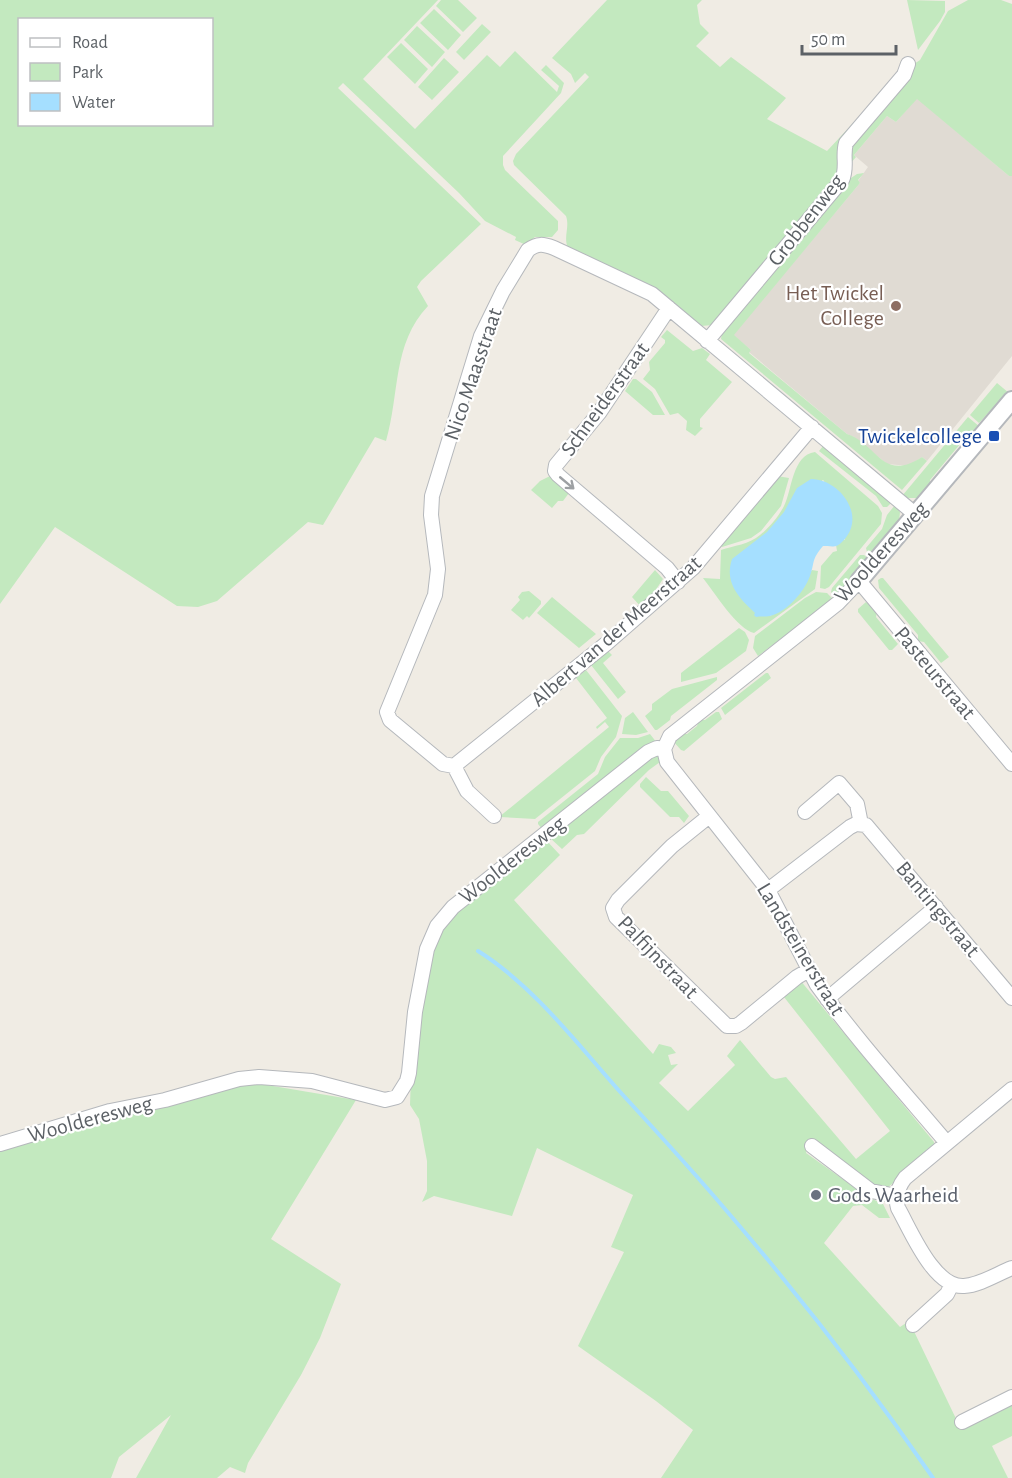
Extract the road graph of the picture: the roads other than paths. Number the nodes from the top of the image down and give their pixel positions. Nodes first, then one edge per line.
1 (908, 64) dead end
2 (669, 308) junction
3 (707, 342) junction
4 (1012, 400) edge
5 (812, 428) junction
6 (915, 514) junction
7 (859, 580) junction
8 (678, 582) junction
9 (664, 749) junction
10 (1012, 764) edge
11 (454, 766) junction
12 (806, 812) dead end
13 (494, 816) dead end
14 (708, 817) junction
15 (861, 824) junction
16 (768, 890) junction
17 (936, 907) junction
18 (809, 970) junction
19 (1012, 998) edge
20 (827, 999) junction
21 (1012, 1089) edge
22 (0, 1143) edge
23 (947, 1143) junction
24 (812, 1146) dead end
25 (897, 1196) junction
26 (1012, 1268) edge
27 (952, 1284) junction
28 (913, 1325) dead end
29 (1012, 1397) edge
30 (962, 1422) dead end

1 - 3 street, Grobbenweg
2 - 3 street, Nico Maasstraat
2 -> 8 street, Schneiderstraat
2 - 11 street, Nico Maasstraat
3 - 5 street, Nico Maasstraat
4 - 6 street, Woolderesweg
5 - 6 street, Nico Maasstraat
5 - 8 street, Albert van der Meerstraat
6 - 7 street, Woolderesweg
7 - 9 street, Woolderesweg
7 - 10 street, Pasteurstraat
8 - 11 street, Albert van der Meerstraat
9 - 14 street, Landsteinerstraat
9 - 22 street, Woolderesweg
11 - 13 street
12 - 15 street, Bantingstraat
14 - 16 street, Landsteinerstraat
14 - 18 street, Palfijnstraat
15 - 16 street
15 - 17 street, Bantingstraat
16 - 18 street, Landsteinerstraat
17 - 19 street, Bantingstraat
17 - 20 street
18 - 20 street, Landsteinerstraat
20 - 23 street, Landsteinerstraat
21 - 23 street
23 - 25 street
24 - 25 street
25 - 27 street
26 - 27 street
27 - 28 street
29 - 30 street

